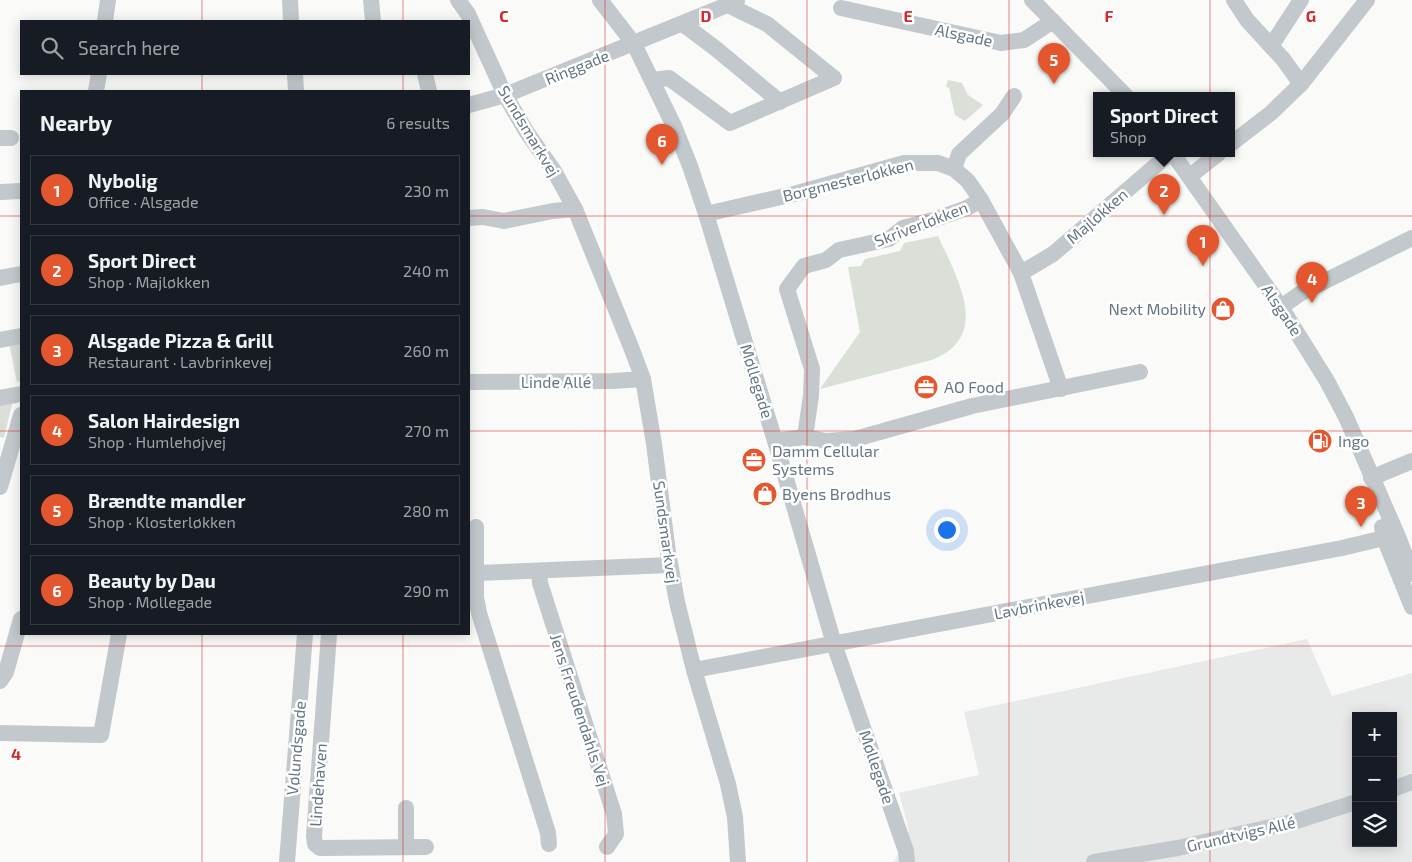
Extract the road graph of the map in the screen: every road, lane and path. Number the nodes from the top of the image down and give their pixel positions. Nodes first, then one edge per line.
1 (108, 0) edge
2 (290, 0) edge
3 (371, 0) edge
4 (458, 0) edge
5 (600, 0) edge
6 (1032, 0) edge
7 (1234, 0) edge
8 (1301, 0) edge
9 (1367, 0) edge
10 (734, 3) edge
11 (841, 8) dead end
12 (105, 20) edge
13 (291, 20) edge
14 (373, 20) edge
15 (1053, 22) junction
16 (683, 24) junction
17 (634, 44) junction
18 (1271, 46) junction
19 (99, 75) edge
20 (295, 75) edge
21 (425, 75) edge
22 (652, 80) junction
23 (1302, 84) junction
24 (96, 90) edge
25 (296, 90) edge
26 (428, 90) edge
27 (1122, 92) edge
28 (505, 95) junction
29 (1014, 96) dead end
30 (780, 102) junction
31 (470, 105) edge
32 (1235, 141) edge
33 (1167, 157) edge
34 (1174, 157) edge
35 (1214, 157) edge
36 (954, 169) junction
37 (1190, 176) junction
38 (20, 191) edge
39 (0, 192) edge
40 (981, 200) junction
41 (575, 208) junction
42 (706, 214) junction
43 (470, 218) edge
44 (1412, 238) edge
45 (1021, 273) junction
46 (20, 274) edge
47 (0, 278) edge
48 (1281, 306) junction
49 (20, 336) edge
50 (0, 340) edge
51 (1140, 372) dead end
52 (643, 379) junction
53 (470, 382) edge
54 (1061, 389) junction
55 (20, 394) edge
56 (0, 398) edge
57 (20, 419) edge
58 (805, 437) junction
59 (775, 441) junction
60 (10, 455) edge
61 (1412, 461) edge
62 (1371, 478) junction
63 (0, 487) edge
64 (476, 527) dead end
65 (1384, 538) junction
66 (670, 564) junction
67 (539, 570) junction
68 (477, 573) junction
69 (1412, 574) edge
70 (1412, 607) edge
71 (20, 623) edge
72 (119, 635) edge
73 (306, 635) edge
74 (329, 635) edge
75 (834, 644) junction
76 (694, 670) junction
77 (0, 681) edge
78 (0, 734) edge
79 (1412, 782) edge
80 (1397, 788) edge
81 (1352, 803) edge
82 (406, 808) dead end
83 (548, 844) dead end
84 (426, 847) dead end
85 (607, 847) dead end
86 (406, 848) junction
87 (1180, 855) edge
88 (287, 862) edge
89 (738, 862) edge
90 (907, 862) edge
91 (1094, 862) edge

1 - 12 street
2 - 13 street
3 - 14 street
4 - 28 street, Sundsmarkvej
5 - 17 street, Møllegade
6 - 15 street
7 - 18 street
8 - 18 street
9 - 23 street
10 - 16 street, Ringgade
10 - 30 street, Ringgade
11 - 15 street, Alsgade
15 - 27 street
16 - 17 street, Ringgade
16 - 30 street
17 - 22 street, Møllegade
17 - 28 street, Ringgade
18 - 23 street
19 - 24 street
20 - 25 street
21 - 26 street
22 - 30 street, Ringgade
22 - 42 street, Møllegade
23 - 32 street
28 - 31 street, Ringgade
28 - 41 street, Sundsmarkvej
29 - 36 street
33 - 45 street, Majløkken
34 - 37 street, Alsgade
35 - 37 street
36 - 40 street
36 - 42 street, Borgmesterløkken
37 - 48 street, Alsgade
38 - 39 street
40 - 45 street
40 - 58 street, Skriverløkken
41 - 43 street
41 - 52 street, Sundsmarkvej
42 - 59 street, Møllegade
44 - 48 street
45 - 54 street
46 - 47 street
48 - 62 street, Alsgade
49 - 50 street
51 - 54 street
52 - 53 street, Linde Allé
52 - 66 street, Sundsmarkvej
54 - 58 street
55 - 56 street
57 - 60 street
58 - 59 street
59 - 75 street, Møllegade
60 - 63 street
61 - 62 street
62 - 65 street, Alsgade
62 - 69 street, Alsgade
64 - 68 street
65 - 70 street, Alsgade
65 - 75 street, Lavbrinkevej
66 - 67 street
66 - 76 street, Sundsmarkvej
67 - 68 street
67 - 85 street, Jens Freudendahls Vej
68 - 83 street
71 - 77 street
72 - 78 street
73 - 88 street, Vølundsgade
74 - 86 street, Lindehaven
75 - 76 street, Lavbrinkevej
75 - 90 street, Møllegade
76 - 89 street, Sundsmarkvej
79 - 80 street
81 - 87 street, Grundtvigs Allé
82 - 86 street
84 - 86 street, Lindehaven
87 - 91 street, Grundtvigs Allé

